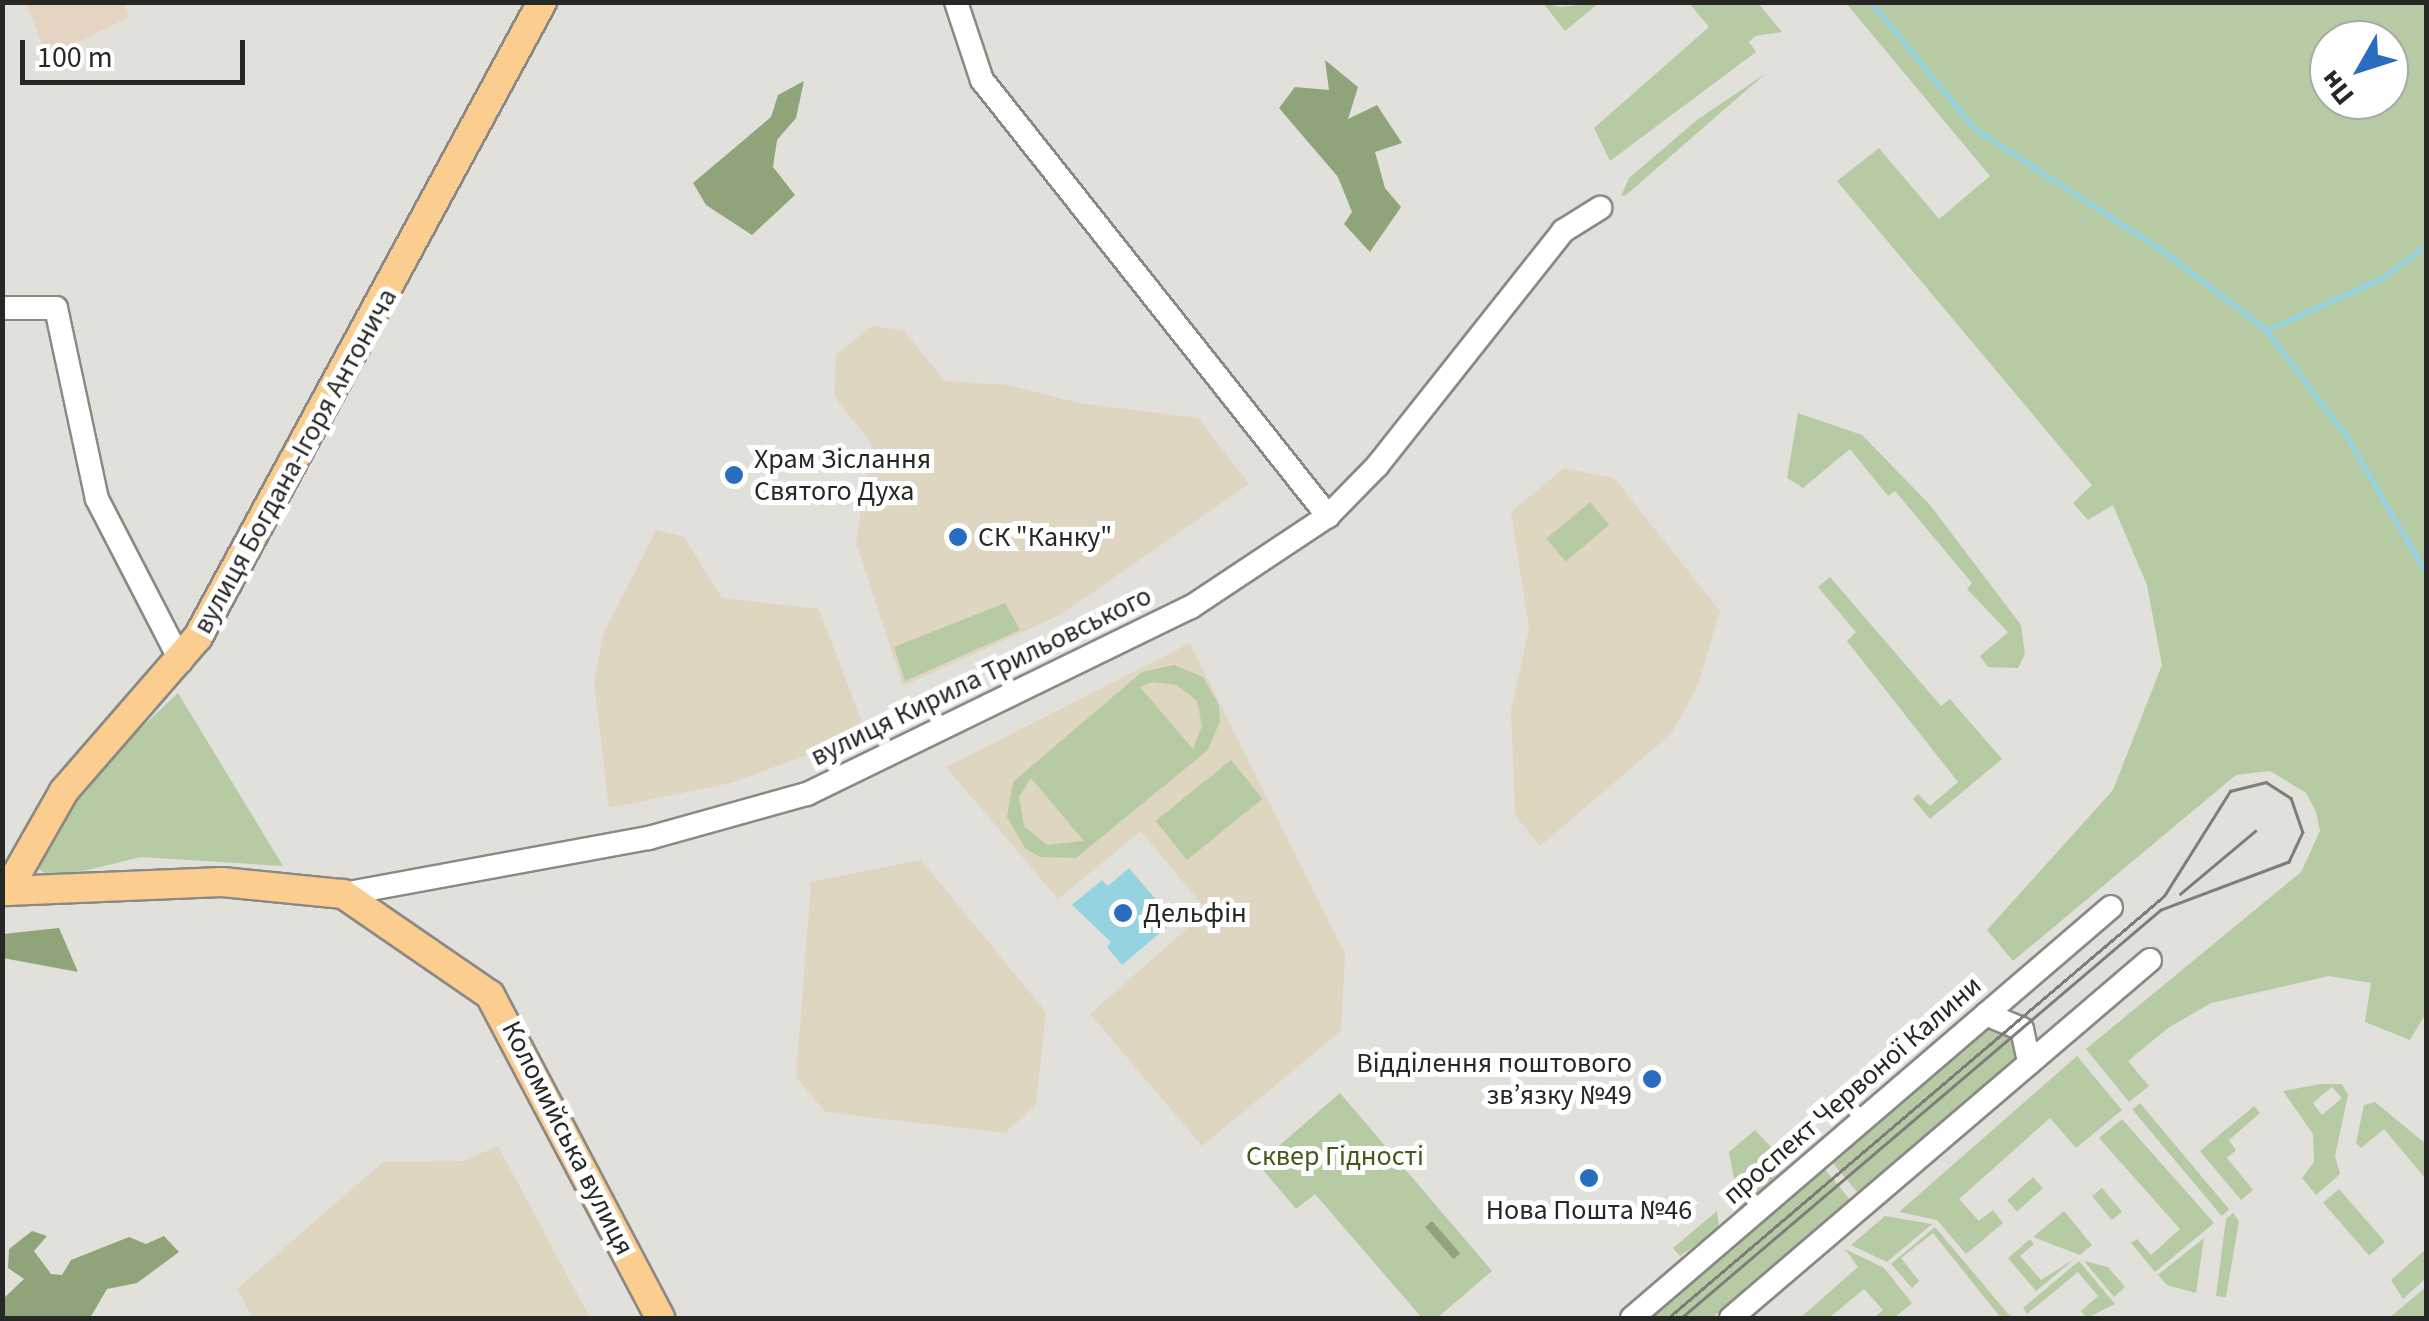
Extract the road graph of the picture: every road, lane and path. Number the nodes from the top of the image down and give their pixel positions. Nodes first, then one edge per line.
1 (542, 2) edge
2 (956, 2) edge
3 (1600, 208) dead end
4 (2, 308) edge
5 (1328, 516) junction
6 (181, 662) junction
7 (5, 891) edge
8 (343, 894) junction
9 (2112, 907) dead end
10 (2150, 960) dead end
11 (1986, 1014) junction
12 (2028, 1063) junction
13 (660, 1318) edge
14 (1632, 1318) edge
15 (1731, 1318) edge

1 - 6 main road, вулиця Богдана-Ігоря Антонича
2 - 5 street
3 - 5 street, вулиця Кирила Трильовського
4 - 6 street
5 - 8 street, вулиця Кирила Трильовського
6 - 7 main road, вулиця Богдана-Ігоря Антонича
7 - 8 main road, Коломийська вулиця
8 - 13 main road, Коломийська вулиця
9 - 11 street, проспект Червоної Калини
10 - 12 street
11 - 12 street
11 - 14 street, проспект Червоної Калини
12 - 15 street

